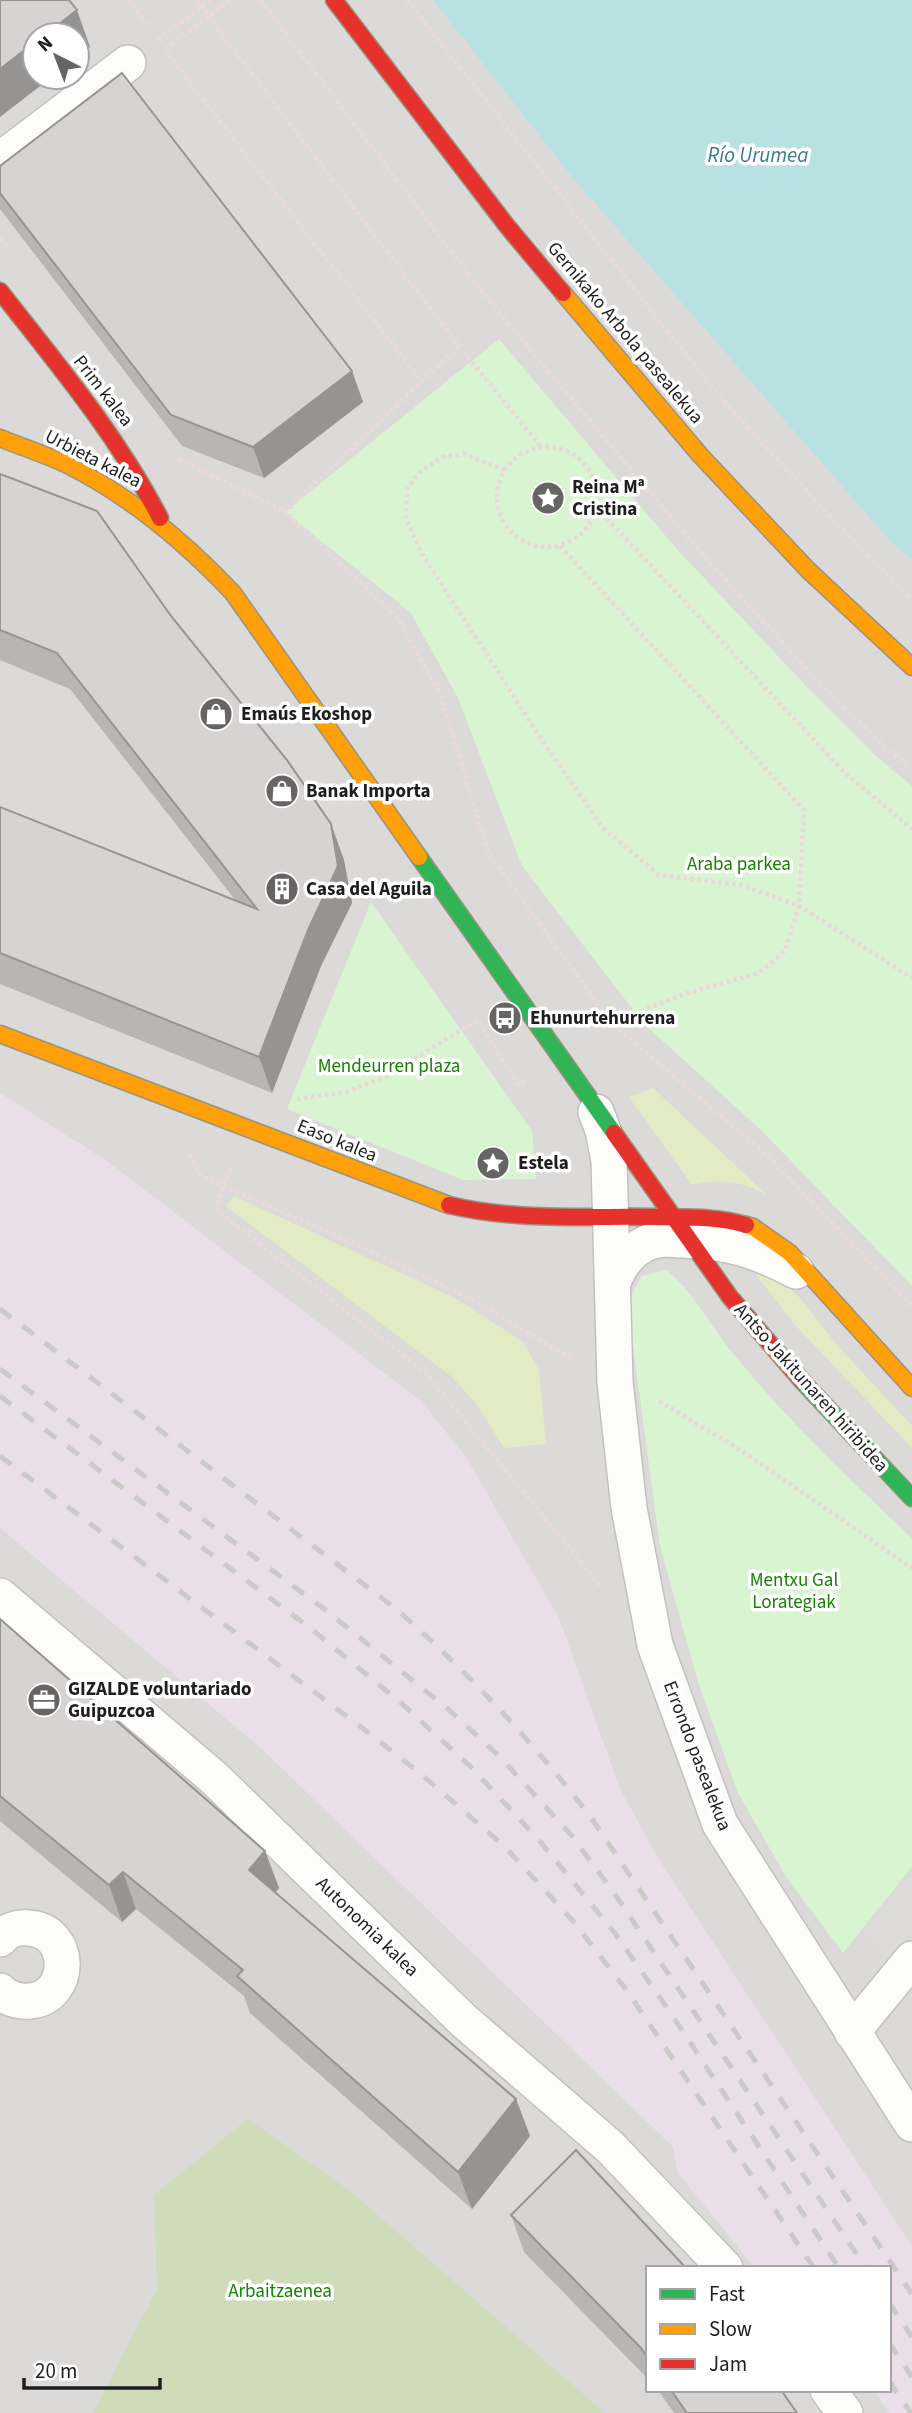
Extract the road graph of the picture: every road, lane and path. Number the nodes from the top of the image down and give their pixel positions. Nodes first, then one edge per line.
1 (128, 0) edge
2 (196, 0) edge
3 (210, 0) edge
4 (260, 0) edge
5 (334, 0) edge
6 (407, 0) edge
7 (201, 7) junction
8 (158, 40) junction
9 (128, 63) joint
10 (0, 160) edge
11 (0, 291) edge
12 (459, 346) junction
13 (421, 381) junction
14 (0, 438) edge
15 (542, 448) junction
16 (505, 470) junction
17 (597, 508) junction
18 (162, 523) junction
19 (560, 546) junction
20 (912, 600) edge
21 (912, 667) edge
22 (912, 769) edge
23 (912, 828) edge
24 (799, 906) junction
25 (912, 978) edge
26 (611, 1023) junction
27 (0, 1034) edge
28 (560, 1057) junction
29 (592, 1103) junction
30 (248, 1129) junction
31 (186, 1145) dead end
32 (223, 1186) junction
33 (611, 1216) junction
34 (682, 1228) junction
35 (613, 1282) junction
36 (823, 1292) joint
37 (912, 1306) edge
38 (615, 1382) junction
39 (912, 1388) edge
40 (912, 1498) edge
41 (912, 1568) edge
42 (0, 1596) edge
43 (608, 1596) dead end
44 (1, 1933) edge
45 (912, 1959) edge
46 (0, 1991) edge
47 (852, 2032) junction
48 (912, 2124) edge
49 (723, 2266) edge
50 (829, 2392) edge
51 (845, 2413) edge

1 - 8 path
2 - 7 path
3 - 7 path
4 - 22 path
5 - 21 main road, Gernikako Arbola pasealekua
6 - 20 path
7 - 8 path
7 - 12 path
8 - 9 path
8 - 13 path
9 - 10 street
11 - 18 main road, Prim kalea
12 - 13 path
12 - 15 path
13 - 26 path
14 - 18 main road, Urbieta kalea
15 - 16 path
15 - 17 path
16 - 19 path
16 - 24 path
17 - 19 path
17 - 23 path
18 - 28 main road
19 - 24 path
24 - 25 path
24 - 26 path
26 - 28 path
26 - 37 path
27 - 30 main road, Easo kalea
28 - 29 main road
28 - 30 path
29 - 33 street
29 - 34 main road, Antso Jakitunaren hiribidea
30 - 32 path
30 - 33 main road, Easo kalea
31 - 32 path
32 - 38 path
32 - 43 path
33 - 34 main road, Easo kalea
33 - 35 street
34 - 35 street
34 - 36 street
34 - 40 main road, Antso Jakitunaren hiribidea
35 - 38 street, Errondo pasealekua
36 - 39 main road
38 - 41 path
38 - 47 street, Errondo pasealekua
42 - 49 street, Autonomia kalea
44 - 46 street
45 - 47 street
47 - 48 street, Errondo pasealekua
50 - 51 street

